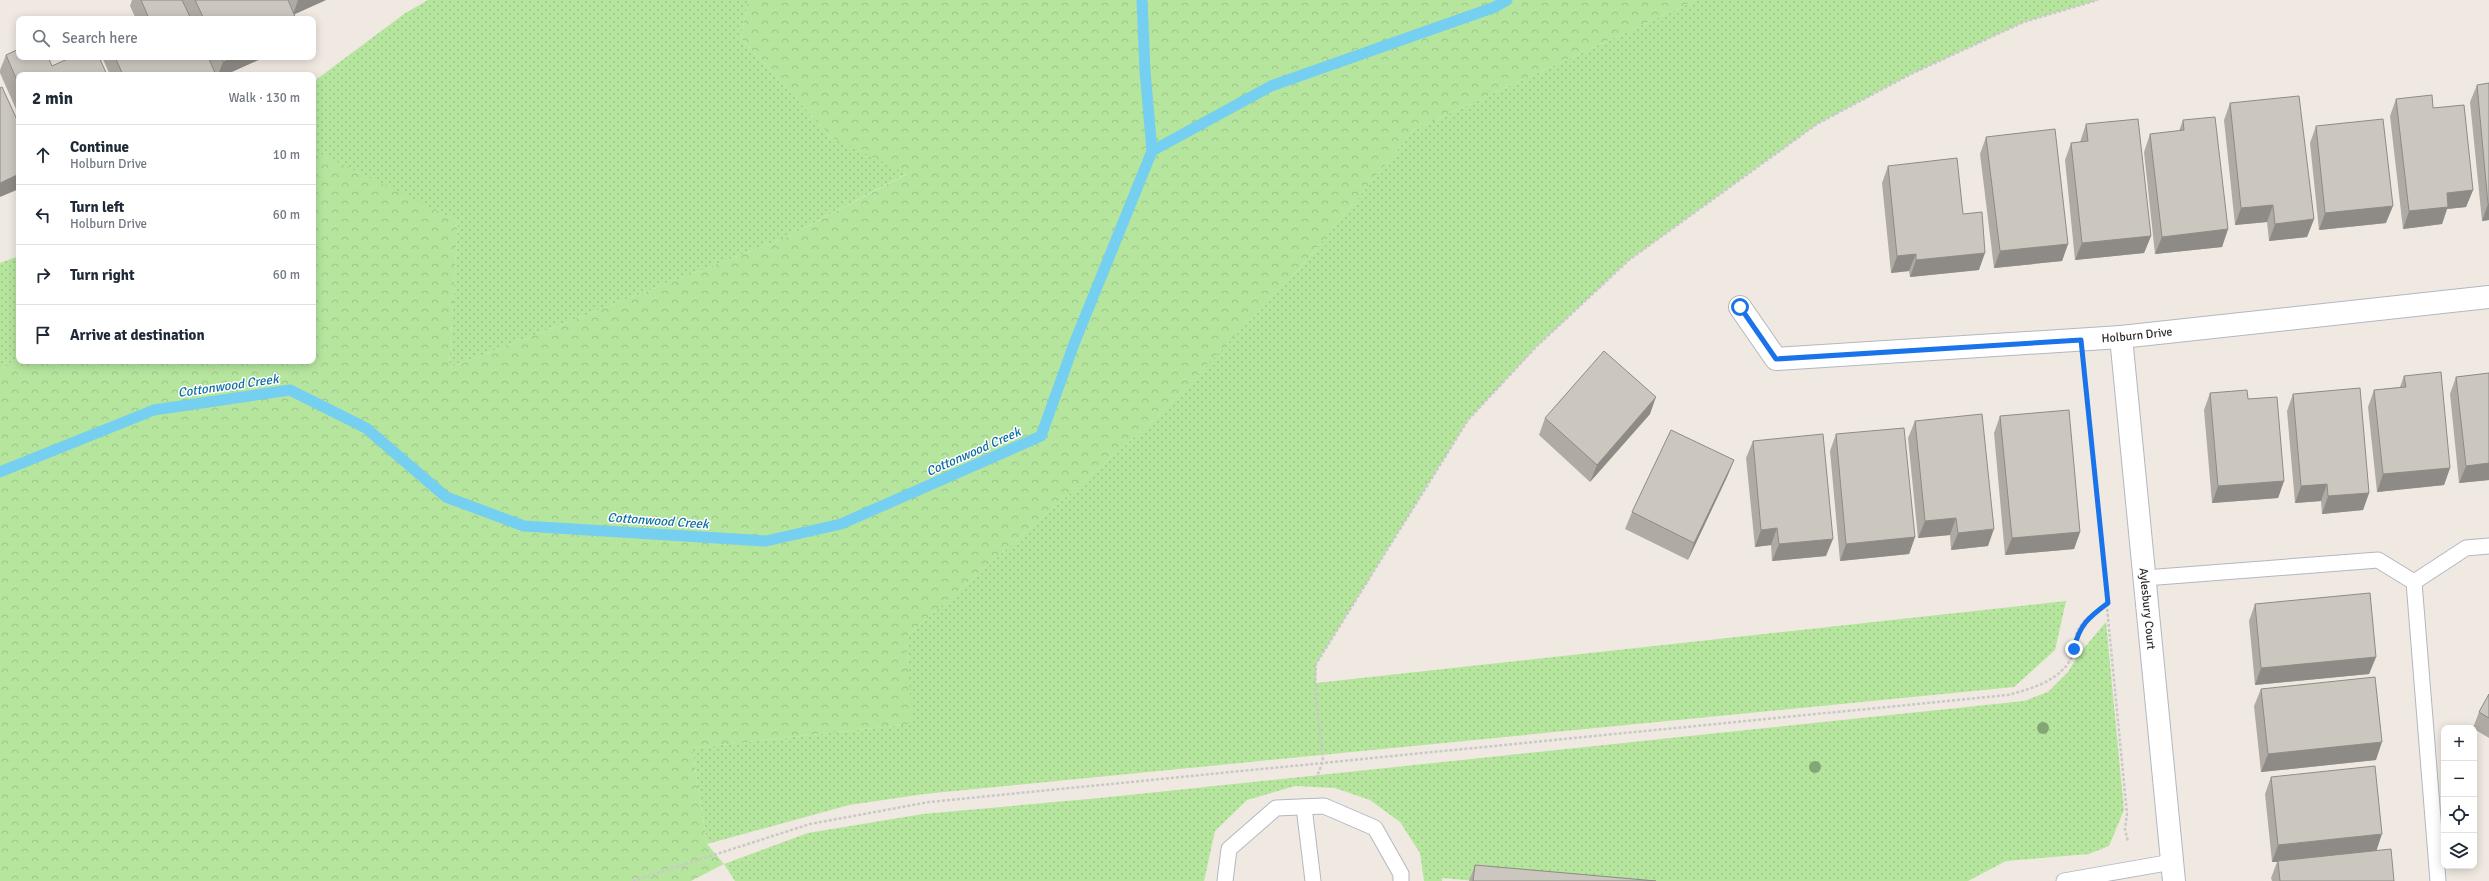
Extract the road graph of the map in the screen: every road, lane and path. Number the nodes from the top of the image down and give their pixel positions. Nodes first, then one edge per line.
1 (2098, 0) edge
2 (2489, 297) edge
3 (1740, 307) dead end
4 (2121, 337) junction
5 (2081, 340) junction
6 (2489, 546) edge
7 (2146, 578) junction
8 (2414, 582) junction
9 (2108, 603) junction
10 (1324, 762) junction
11 (1304, 807) junction
12 (2130, 868) junction
13 (2173, 871) edge
14 (633, 881) edge
15 (1225, 881) edge
16 (1313, 881) edge
17 (1401, 881) edge
18 (2064, 881) edge
19 (2438, 881) edge

1 - 10 path
2 - 4 street, Holburn Drive
3 - 5 street, Holburn Drive
4 - 5 street, Holburn Drive
4 - 7 street, Aylesbury Court
5 - 9 path
6 - 8 lane
7 - 8 lane
7 - 13 street, Aylesbury Court
8 - 19 lane
9 - 10 path
9 - 12 path
10 - 14 path
11 - 15 lane
11 - 16 lane
11 - 17 lane
12 - 13 lane
12 - 18 lane

